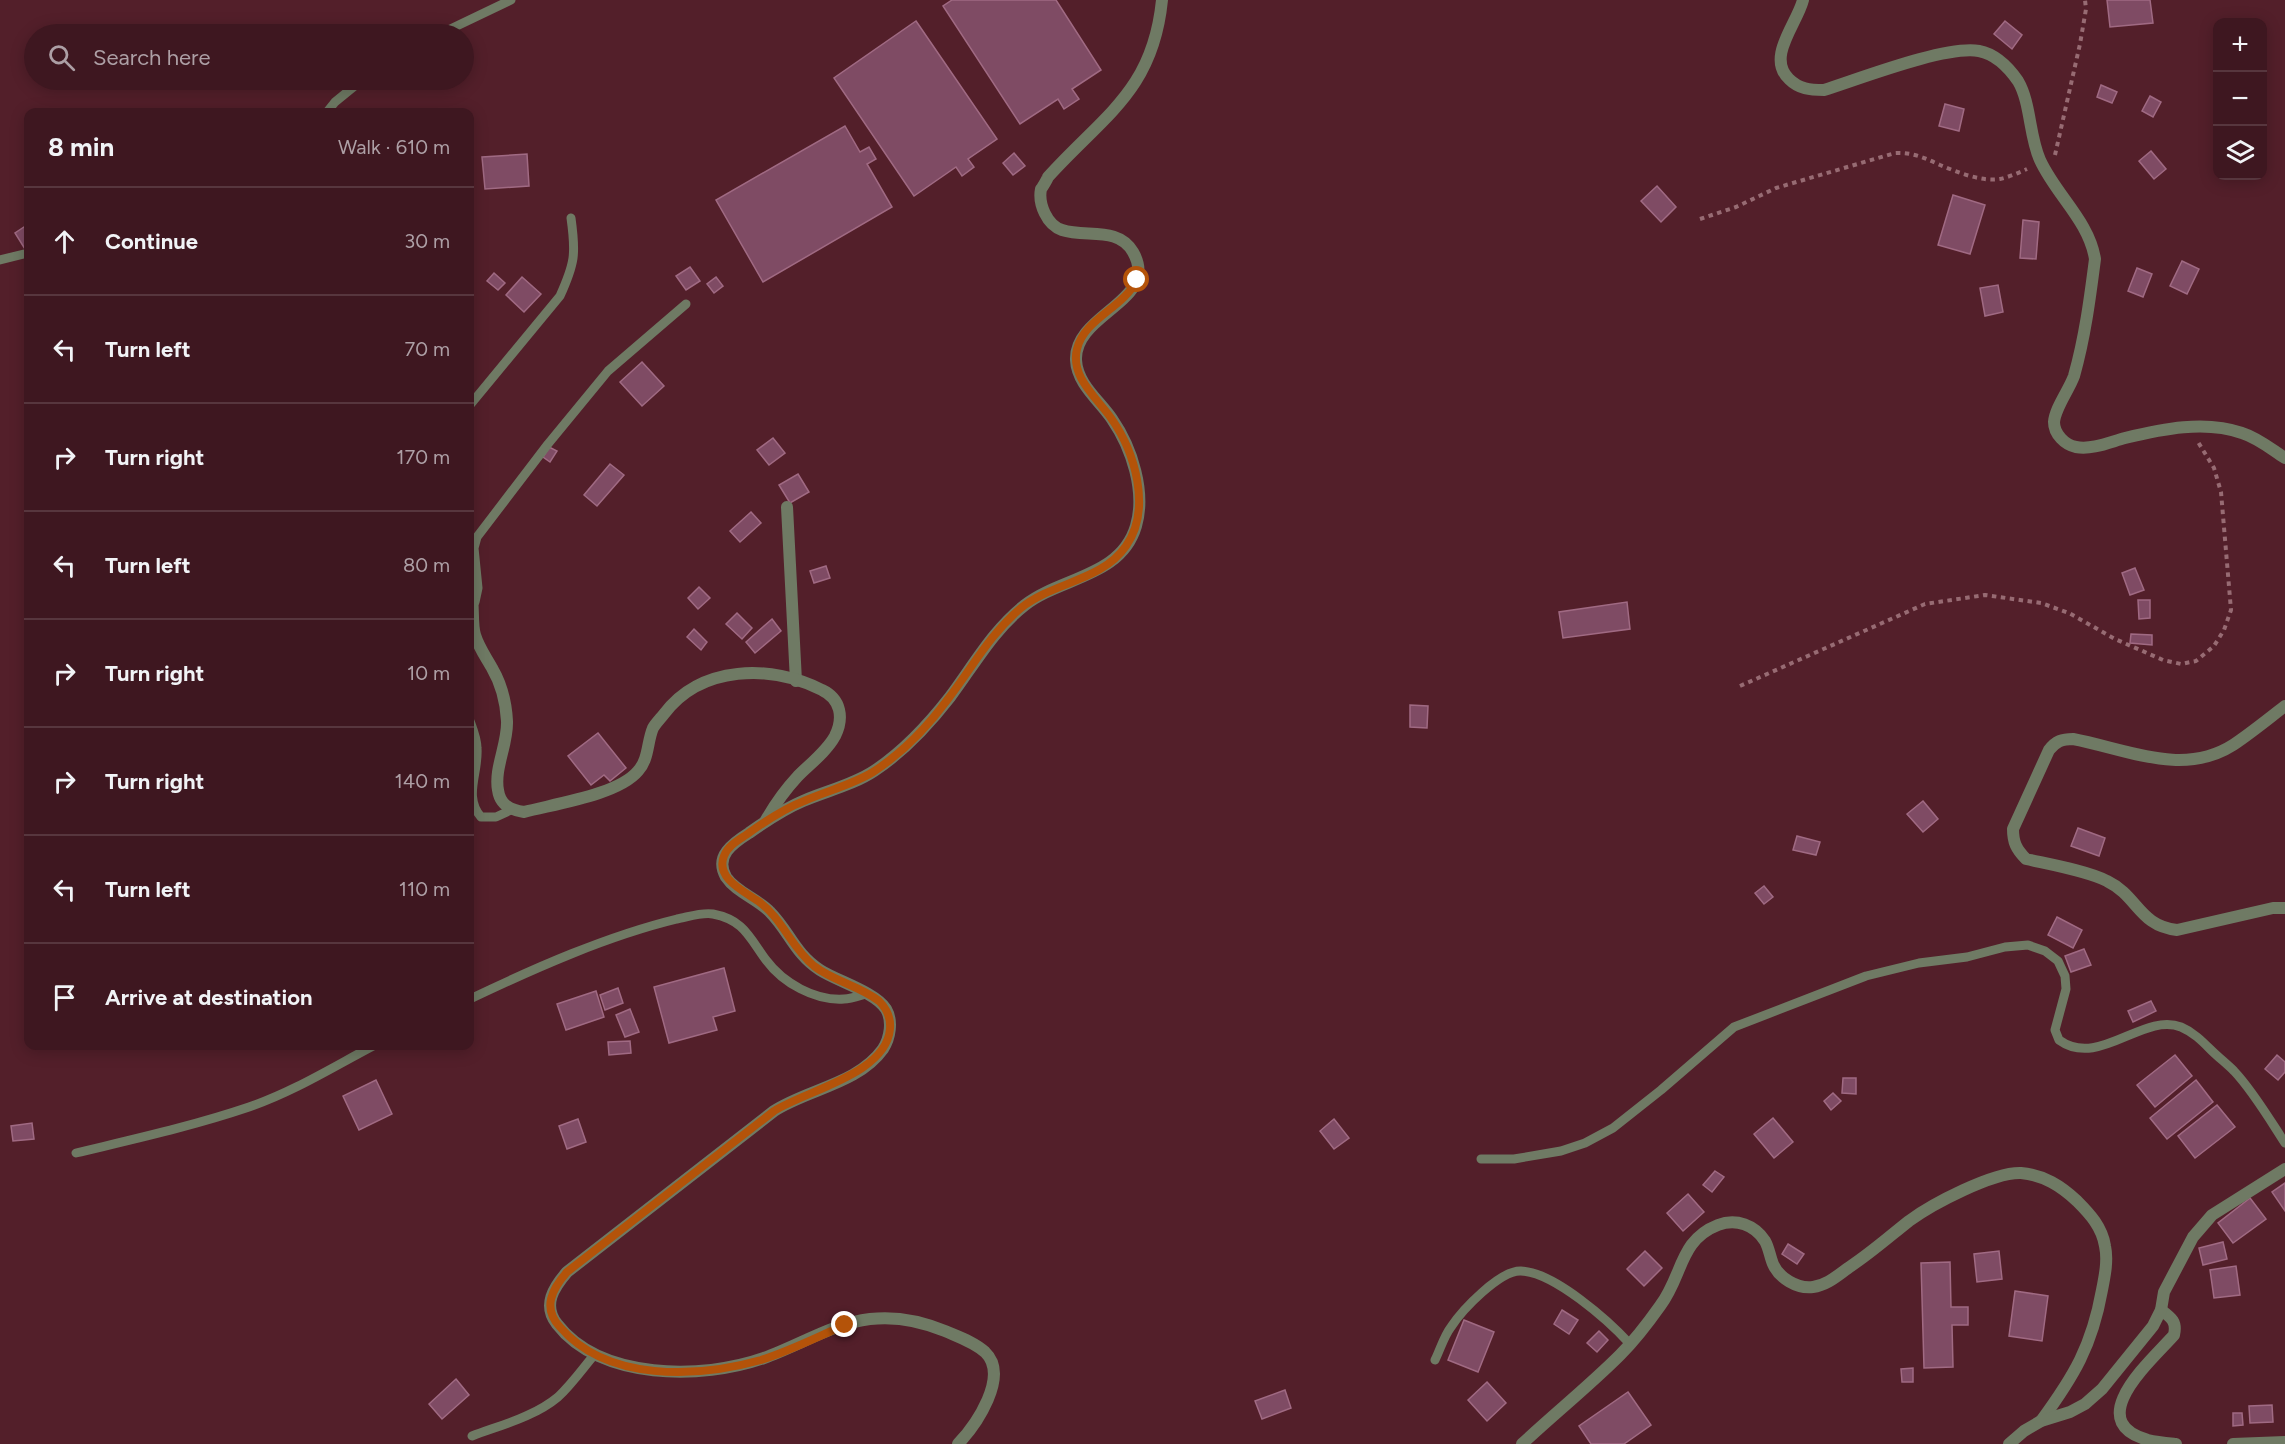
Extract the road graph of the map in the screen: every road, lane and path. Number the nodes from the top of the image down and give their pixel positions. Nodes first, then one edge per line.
1 (511, 0) edge
2 (1162, 0) edge
3 (1803, 0) edge
4 (2085, 0) edge
5 (461, 24) edge
6 (350, 90) edge
7 (330, 108) edge
8 (2041, 163) junction
9 (2050, 179) junction
10 (571, 218) dead end
11 (1700, 219) dead end
12 (24, 254) edge
13 (0, 260) edge
14 (686, 304) dead end
15 (474, 400) edge
16 (2187, 427) junction
17 (2285, 458) edge
18 (787, 507) dead end
19 (474, 548) edge
20 (474, 548) edge
21 (474, 603) edge
22 (474, 626) edge
23 (796, 681) junction
24 (1740, 686) dead end
25 (2285, 706) edge
26 (474, 736) edge
27 (474, 770) edge
28 (474, 805) edge
29 (511, 810) junction
30 (765, 821) junction
31 (2285, 908) edge
32 (866, 994) junction
33 (474, 997) edge
34 (366, 1050) edge
35 (2285, 1143) edge
36 (76, 1153) dead end
37 (1481, 1159) dead end
38 (2285, 1169) edge
39 (2161, 1310) junction
40 (1630, 1344) junction
41 (595, 1354) junction
42 (1435, 1360) dead end
43 (2041, 1421) junction
44 (472, 1436) dead end
45 (2285, 1442) edge
46 (958, 1444) edge
47 (1522, 1444) edge
48 (2009, 1444) edge
49 (2176, 1444) edge
50 (2232, 1444) edge

1 - 5 lane
2 - 30 street
3 - 8 street
4 - 9 path
6 - 7 lane
8 - 9 street
8 - 11 path
9 - 16 street
10 - 15 lane
12 - 13 lane
14 - 20 lane
16 - 17 street
16 - 24 path
18 - 23 street
19 - 21 lane
22 - 29 street
23 - 29 street
23 - 30 street
25 - 31 street
26 - 27 lane
28 - 29 lane
30 - 32 street
32 - 33 lane
32 - 41 street
34 - 36 lane
35 - 37 lane
38 - 39 street
39 - 43 street
39 - 49 street
40 - 42 lane
40 - 43 street
40 - 47 street
41 - 44 lane
41 - 46 street
43 - 48 street
45 - 50 street

